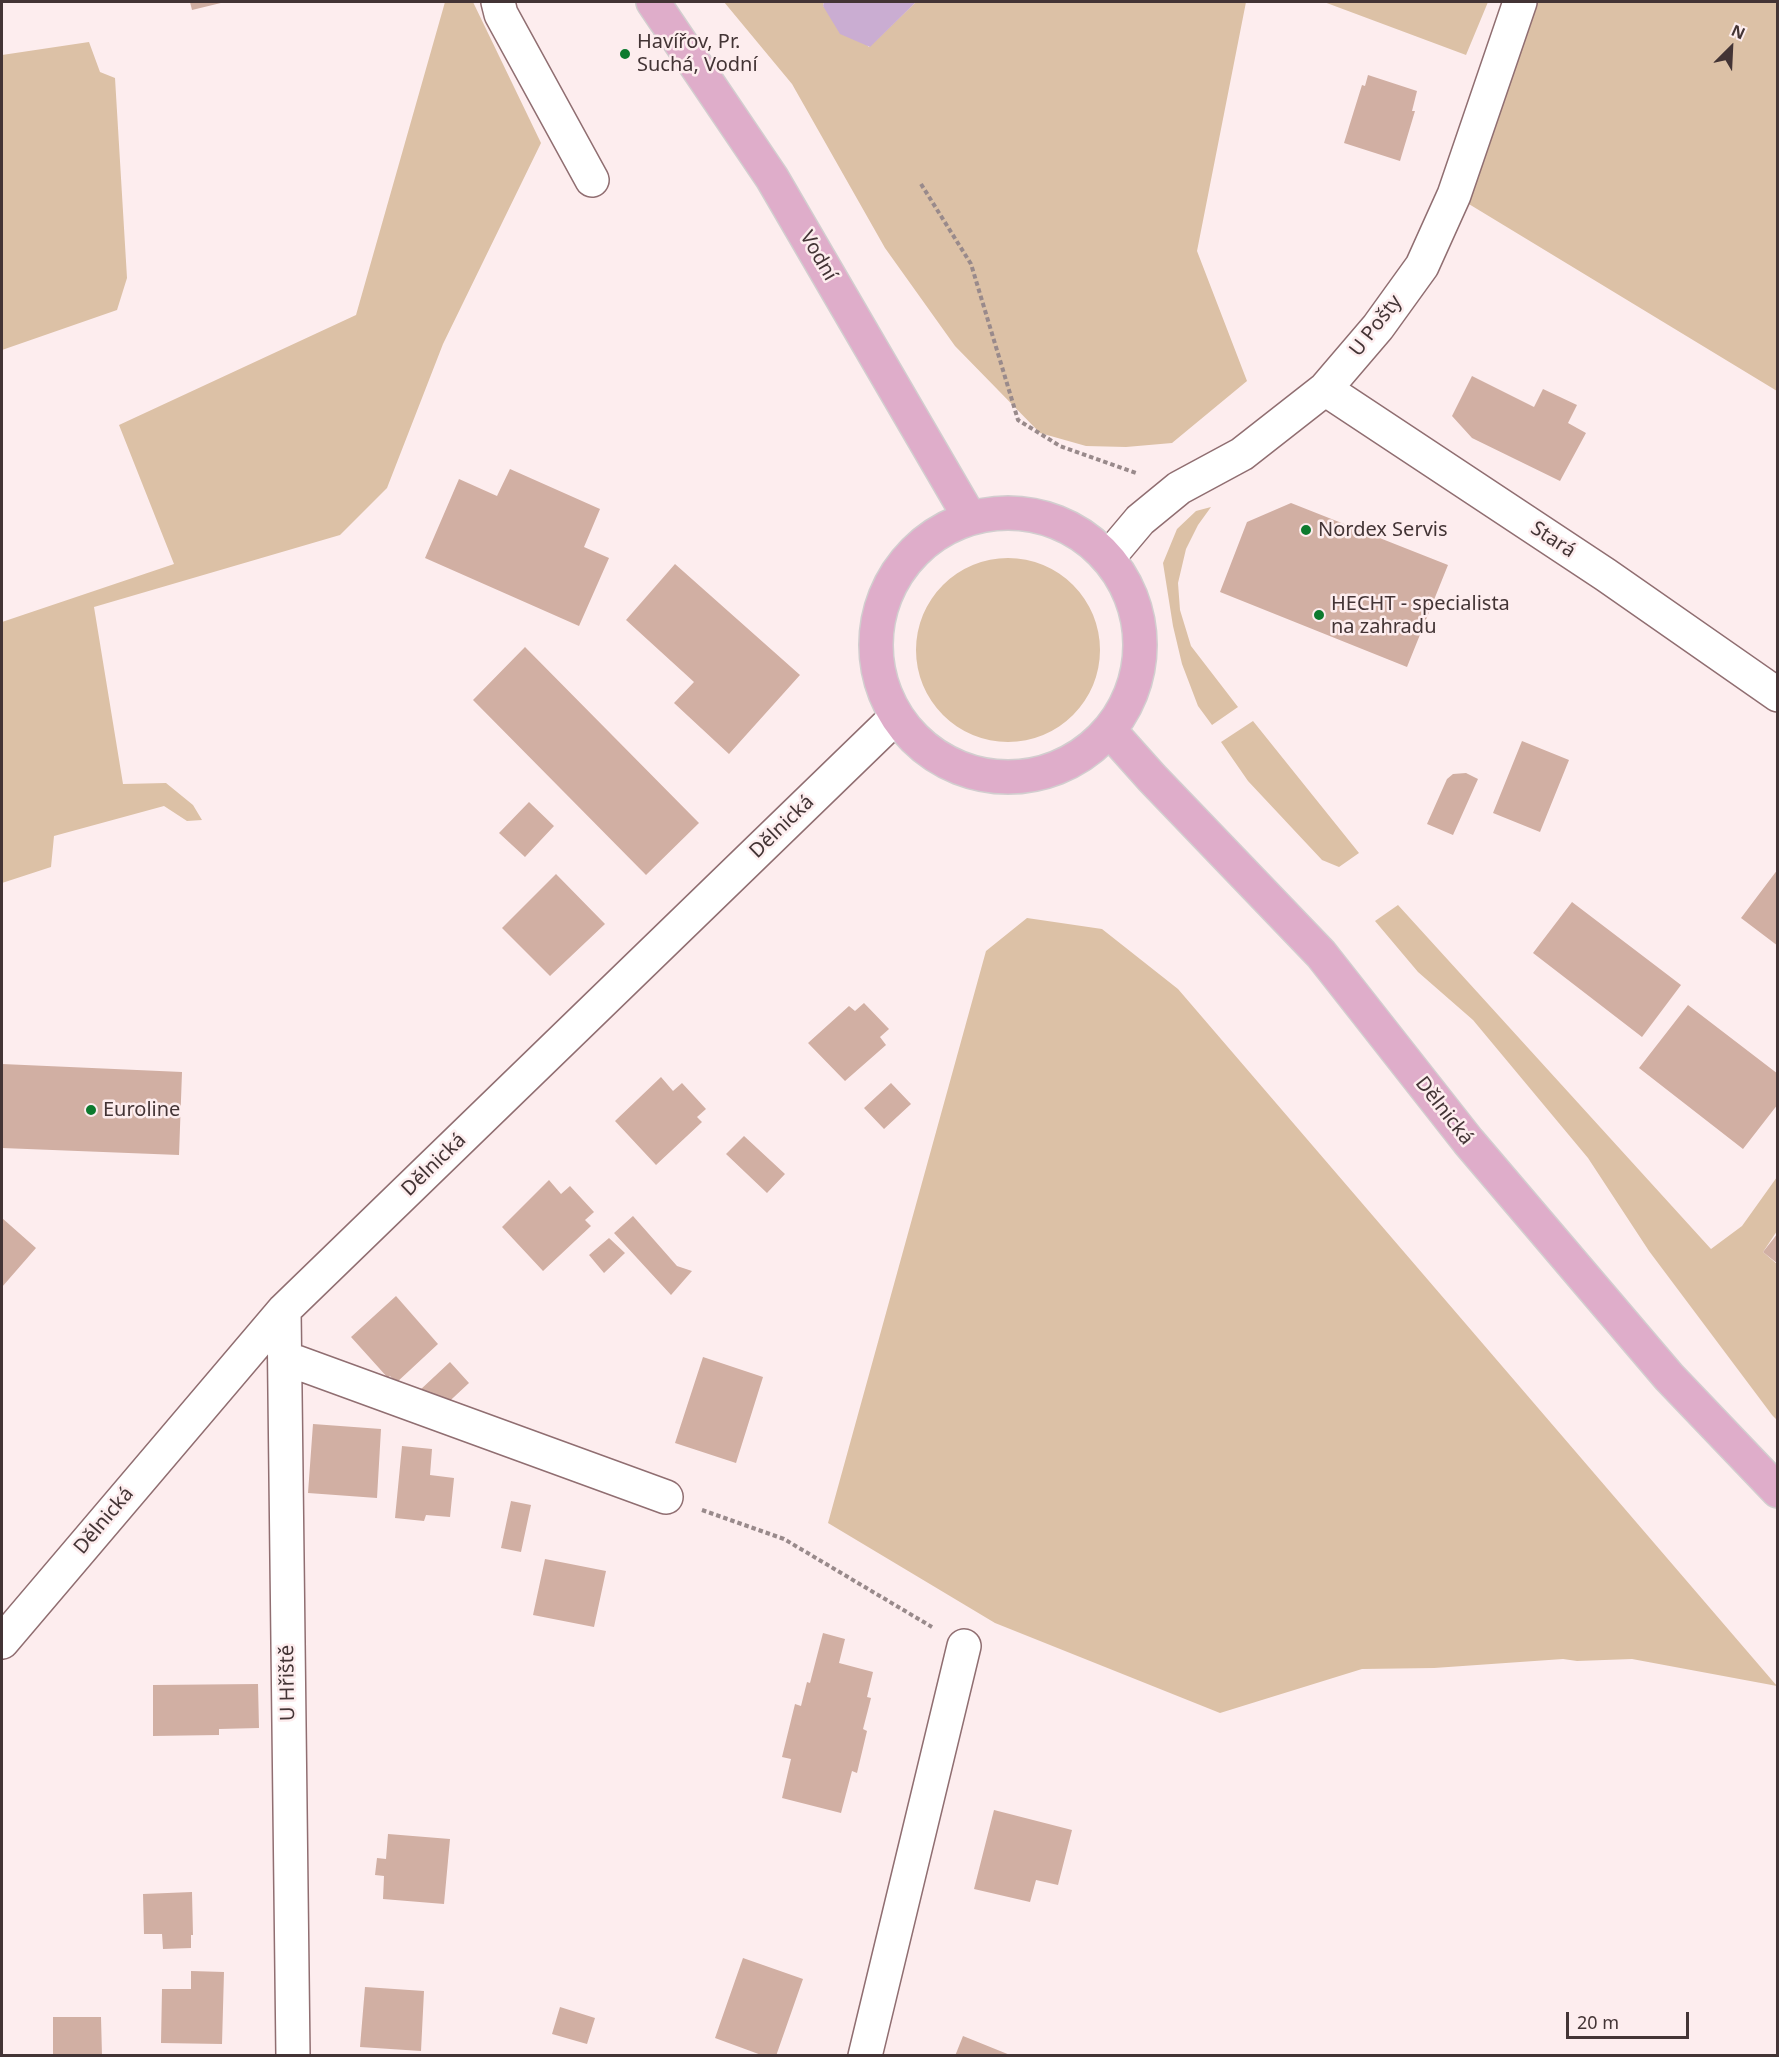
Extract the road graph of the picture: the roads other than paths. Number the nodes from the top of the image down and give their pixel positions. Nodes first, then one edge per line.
1 (498, 2) edge
2 (654, 2) edge
3 (1520, 2) edge
4 (592, 180) dead end
5 (1325, 389) junction
6 (970, 518) junction
7 (1108, 558) junction
8 (1778, 695) edge
9 (896, 717) junction
10 (1110, 731) junction
11 (284, 1311) junction
12 (285, 1358) junction
13 (1778, 1491) edge
14 (666, 1497) road end
15 (2, 1642) edge
16 (964, 1646) road end
17 (293, 2055) edge
18 (865, 2055) edge

1 - 4 street
2 - 6 main road, Vodní
3 - 5 street, U Pošty
5 - 7 street, U Pošty
5 - 8 street, Stará
6 - 7 main road
6 - 9 main road
7 - 10 main road
9 - 10 main road
9 - 11 street, Dělnická
10 - 13 main road, Dělnická
11 - 12 street, U Hřiště
11 - 15 street, Dělnická
12 - 14 street
12 - 17 street, U Hřiště
16 - 18 street

